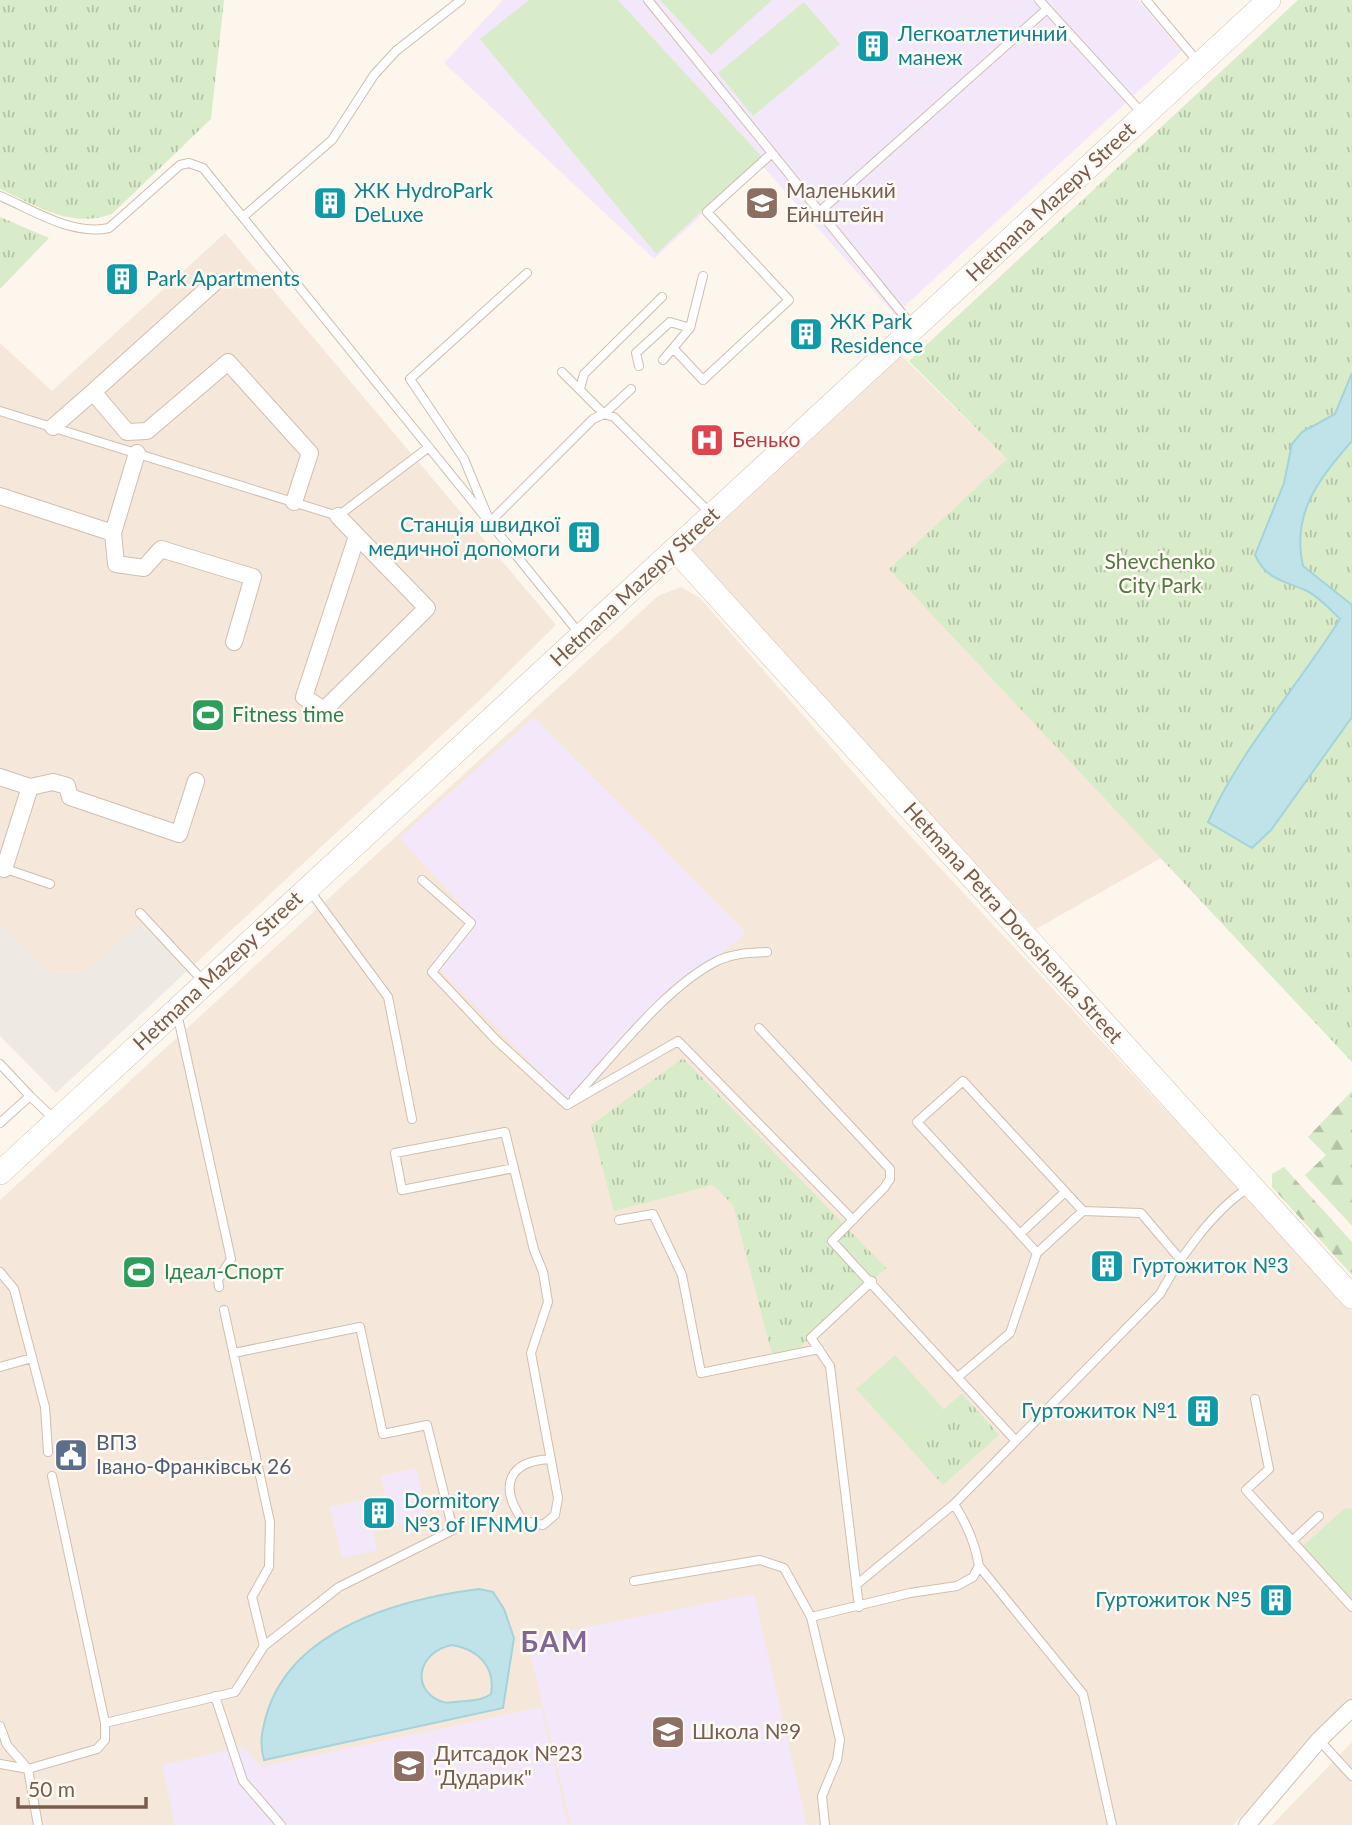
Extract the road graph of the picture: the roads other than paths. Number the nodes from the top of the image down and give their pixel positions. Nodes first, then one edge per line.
1 (461, 0) edge
2 (648, 0) edge
3 (1039, 0) edge
4 (1146, 0) edge
5 (1269, 0) edge
6 (1047, 9) junction
7 (1200, 64) junction
8 (1144, 116) junction
9 (771, 154) junction
10 (0, 196) edge
11 (818, 213) junction
12 (243, 217) junction
13 (527, 273) dead end
14 (702, 276) dead end
15 (215, 282) dead end
16 (662, 297) dead end
17 (690, 328) junction
18 (914, 328) junction
19 (674, 349) junction
20 (663, 359) dead end
21 (639, 366) dead end
22 (562, 372) dead end
23 (580, 389) junction
24 (631, 389) dead end
25 (93, 392) junction
26 (0, 411) edge
27 (604, 414) junction
28 (53, 427) junction
29 (429, 447) junction
30 (137, 453) junction
31 (0, 496) edge
32 (294, 502) junction
33 (712, 515) junction
34 (338, 516) junction
35 (490, 522) junction
36 (114, 533) junction
37 (358, 536) junction
38 (675, 549) junction
39 (581, 636) junction
40 (234, 642) dead end
41 (0, 778) edge
42 (196, 781) dead end
43 (30, 787) junction
44 (2, 868) edge
45 (422, 880) dead end
46 (50, 884) dead end
47 (308, 888) junction
48 (140, 913) dead end
49 (767, 952) dead end
50 (189, 996) junction
51 (759, 1028) dead end
52 (0, 1064) edge
53 (30, 1096) junction
54 (568, 1105) junction
55 (412, 1119) dead end
56 (56, 1121) junction
57 (0, 1123) edge
58 (514, 1168) junction
59 (0, 1173) edge
60 (1250, 1186) junction
61 (1066, 1192) junction
62 (1083, 1211) junction
63 (619, 1220) dead end
64 (853, 1220) junction
65 (1020, 1234) junction
66 (1037, 1252) junction
67 (1180, 1259) junction
68 (0, 1272) edge
69 (872, 1281) junction
70 (219, 1287) dead end
71 (1352, 1297) edge
72 (224, 1310) dead end
73 (818, 1349) junction
74 (234, 1353) junction
75 (32, 1358) junction
76 (0, 1367) edge
77 (958, 1377) junction
78 (1255, 1399) dead end
79 (1016, 1441) junction
80 (48, 1452) dead end
81 (551, 1459) junction
82 (52, 1476) dead end
83 (954, 1504) junction
84 (1319, 1516) dead end
85 (1292, 1541) junction
86 (979, 1566) junction
87 (634, 1581) dead end
88 (856, 1584) junction
89 (859, 1607) junction
90 (1352, 1607) edge
91 (811, 1617) junction
92 (264, 1646) junction
93 (215, 1696) junction
94 (1352, 1708) edge
95 (105, 1723) junction
96 (0, 1727) edge
97 (1319, 1740) junction
98 (0, 1764) edge
99 (27, 1769) junction
100 (1352, 1776) edge
101 (38, 1825) edge
102 (281, 1825) edge
103 (825, 1825) edge
104 (1112, 1825) edge
105 (1247, 1825) edge

1 - 12 lane
2 - 9 lane
3 - 6 lane
4 - 7 lane
5 - 7 main road, Hetmana Mazepy Street
6 - 8 lane
6 - 11 lane
7 - 8 main road, Hetmana Mazepy Street
8 - 18 main road, Hetmana Mazepy Street
9 - 11 lane
9 - 19 lane
10 - 12 lane
11 - 18 lane
12 - 29 lane
13 - 35 lane
14 - 17 lane
15 - 25 street
16 - 23 lane
17 - 19 lane
17 - 21 lane
18 - 33 main road, Hetmana Mazepy Street
19 - 20 lane
22 - 23 lane
23 - 27 lane
24 - 27 lane
25 - 28 street
25 - 32 street
26 - 28 lane
27 - 33 lane
27 - 35 lane
28 - 30 lane
29 - 34 lane
29 - 35 lane
30 - 32 lane
30 - 36 street
31 - 36 street
32 - 34 lane
33 - 38 main road, Hetmana Mazepy Street
34 - 37 street
35 - 39 lane
36 - 40 street
37 - 37 street
38 - 39 main road, Hetmana Mazepy Street
38 - 60 main road, Hetmana Petra Doroshenka Street
39 - 47 main road, Hetmana Mazepy Street
41 - 43 street
42 - 43 street
43 - 44 street
44 - 46 lane
45 - 54 lane
47 - 50 main road, Hetmana Mazepy Street
47 - 55 lane
48 - 50 lane
49 - 54 lane
50 - 56 main road, Hetmana Mazepy Street
50 - 70 lane
51 - 64 lane
52 - 53 lane
53 - 56 lane
53 - 57 lane
54 - 64 lane
56 - 59 main road, Hetmana Mazepy Street
58 - 58 lane
58 - 81 lane
60 - 67 lane
60 - 71 main road, Hetmana Petra Doroshenka Street
61 - 62 lane
61 - 65 lane
61 - 65 lane
62 - 66 lane
62 - 67 lane
63 - 73 lane
64 - 69 lane
65 - 66 lane
66 - 77 lane
67 - 79 lane
68 - 75 lane
69 - 73 lane
69 - 77 lane
72 - 74 lane
73 - 88 lane
74 - 92 lane
74 - 92 lane
75 - 76 lane
75 - 80 lane
77 - 79 lane
78 - 85 lane
79 - 83 lane
81 - 81 lane
82 - 95 lane
83 - 86 lane
83 - 88 lane
84 - 85 lane
85 - 90 lane
86 - 89 lane
86 - 104 lane
87 - 91 lane
88 - 89 lane
89 - 91 lane
91 - 103 lane
92 - 93 lane
93 - 95 lane
93 - 102 lane
94 - 97 street
95 - 99 lane
96 - 99 lane
97 - 100 lane
97 - 105 street
98 - 99 lane
99 - 101 lane

